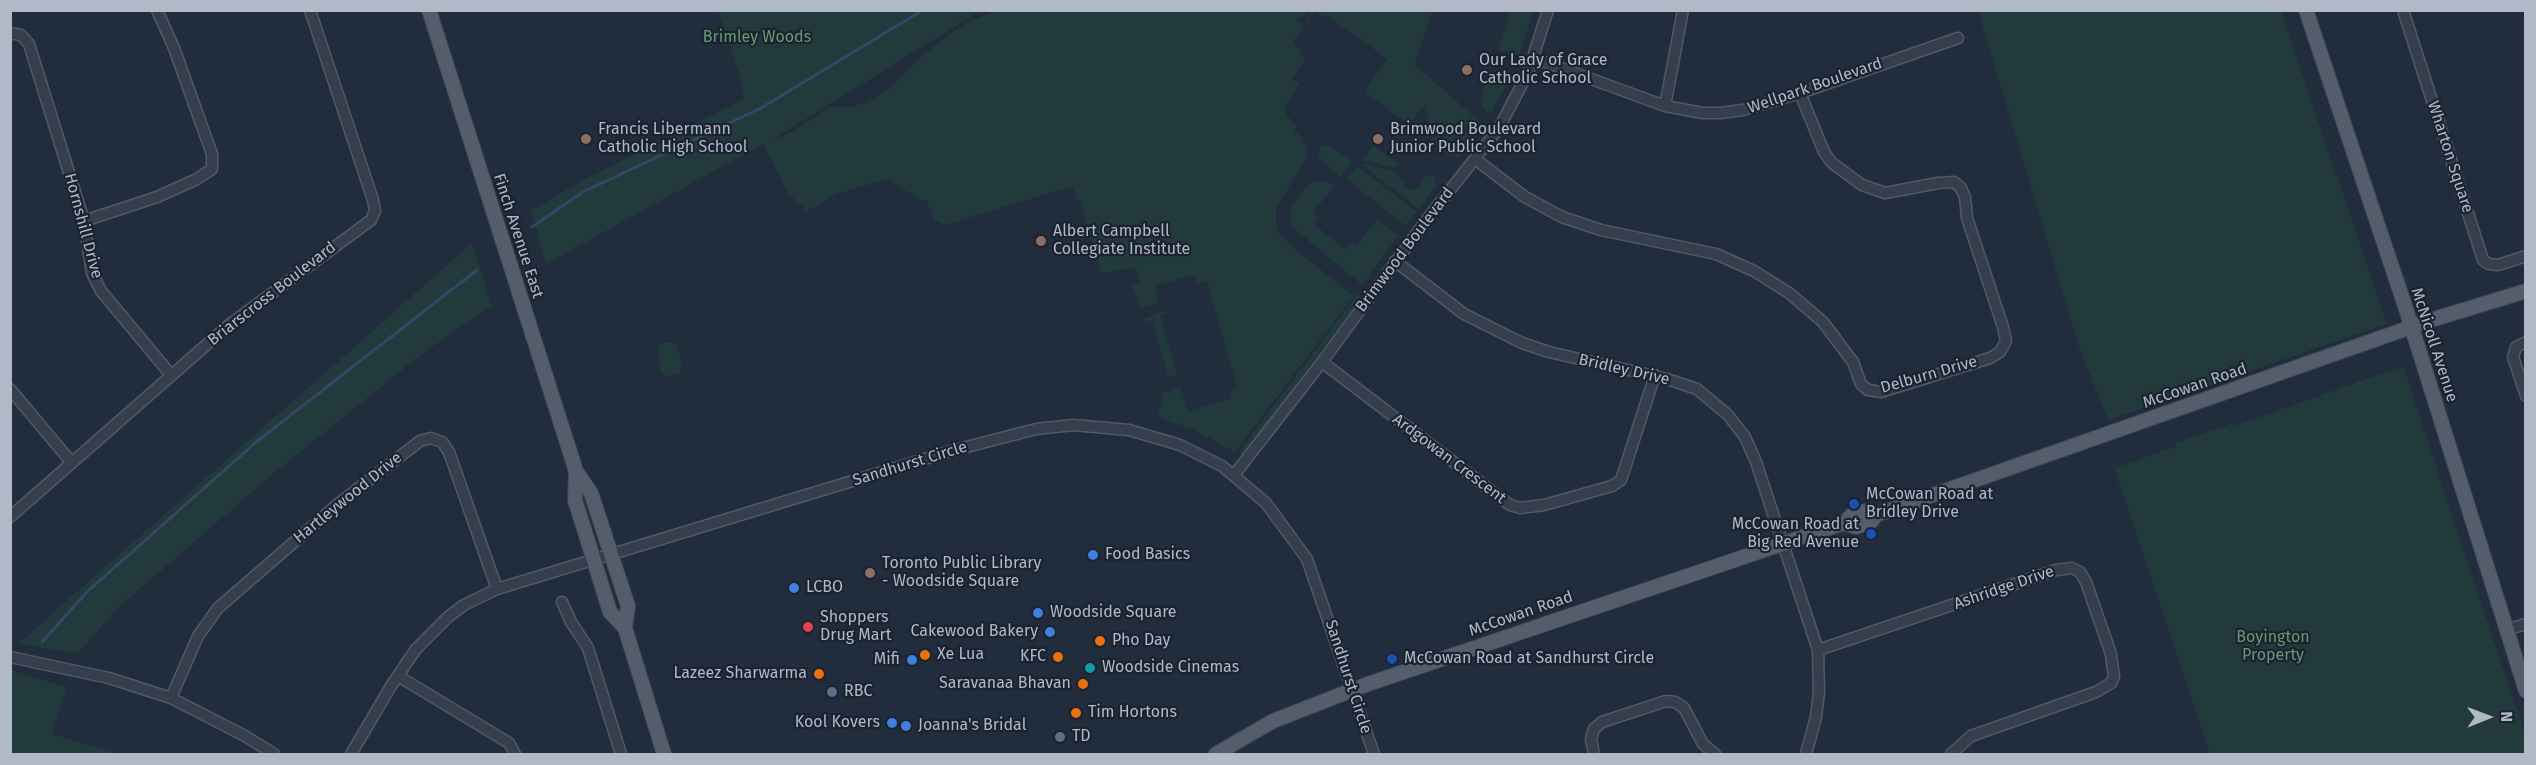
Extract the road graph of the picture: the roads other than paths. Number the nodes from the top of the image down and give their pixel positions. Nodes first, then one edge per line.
1 (157, 10) edge
2 (310, 10) edge
3 (429, 10) edge
4 (1548, 10) edge
5 (1683, 10) edge
6 (2306, 10) edge
7 (2403, 10) edge
8 (10, 33) edge
9 (1958, 38) dead end
10 (1534, 58) junction
11 (1800, 93) junction
12 (1665, 105) junction
13 (1475, 159) junction
14 (84, 221) junction
15 (2526, 256) edge
16 (1395, 261) junction
17 (2526, 291) edge
18 (2412, 327) junction
19 (2526, 342) edge
20 (1322, 362) junction
21 (171, 375) junction
22 (1654, 375) junction
23 (10, 389) edge
24 (2526, 396) edge
25 (72, 463) junction
26 (576, 471) junction
27 (1234, 475) junction
28 (10, 517) edge
29 (1784, 543) junction
30 (611, 554) junction
31 (593, 558) junction
32 (497, 590) junction
33 (562, 602) dead end
34 (2526, 624) edge
35 (625, 627) junction
36 (2506, 630) junction
37 (1818, 650) junction
38 (10, 657) edge
39 (398, 676) junction
40 (1353, 689) junction
41 (2526, 691) edge
42 (171, 698) junction
43 (274, 754) edge
44 (351, 754) edge
45 (515, 754) edge
46 (621, 754) edge
47 (664, 754) edge
48 (1216, 754) edge
49 (1374, 754) edge
50 (1594, 754) edge
51 (1714, 754) edge
52 (1806, 754) edge
53 (1951, 754) edge

1 - 14 street
2 - 21 street, Briarscross Boulevard
3 - 26 main road, Finch Avenue East
4 - 10 street, Brimwood Boulevard
5 - 12 street
6 - 18 main road, McNicoll Avenue
7 - 15 street, Wharton Square
8 - 14 street, Hornshill Drive
9 - 11 street, Wellpark Boulevard
10 - 12 street, Wellpark Boulevard
10 - 13 street, Brimwood Boulevard
11 - 12 street, Wellpark Boulevard
11 - 13 street, Delburn Drive
13 - 16 street, Brimwood Boulevard
14 - 21 street, Hornshill Drive
16 - 20 street, Brimwood Boulevard
16 - 22 street, Bridley Drive
17 - 18 main road, McCowan Road
18 - 29 main road, McCowan Road
18 - 36 main road, McNicoll Avenue
19 - 24 street
20 - 22 street, Ardgowan Crescent
20 - 27 street, Brimwood Boulevard
21 - 25 street, Briarscross Boulevard
22 - 29 street, Bridley Drive
23 - 25 street
25 - 28 street, Briarscross Boulevard
26 - 30 main road, Finch Avenue East
26 - 31 main road, Finch Avenue East
27 - 30 street, Sandhurst Circle
27 - 40 street, Sandhurst Circle
29 - 37 street, Bridley Drive
29 - 40 main road, McCowan Road
30 - 31 street, Sandhurst Circle
30 - 35 main road, Finch Avenue East
31 - 32 street, Sandhurst Circle
31 - 35 main road, Finch Avenue East
32 - 39 street, Sandhurst Circle
32 - 42 street, Hartleywood Drive
33 - 46 street
34 - 36 street
35 - 47 main road, Finch Avenue East
36 - 41 main road, McNicoll Avenue
37 - 52 street, Bridley Drive
37 - 53 street, Ashridge Drive
38 - 42 street
39 - 44 street, Sandhurst Circle
39 - 45 street
40 - 48 main road, McCowan Road
40 - 49 street, Sandhurst Circle
42 - 43 street
50 - 51 street

